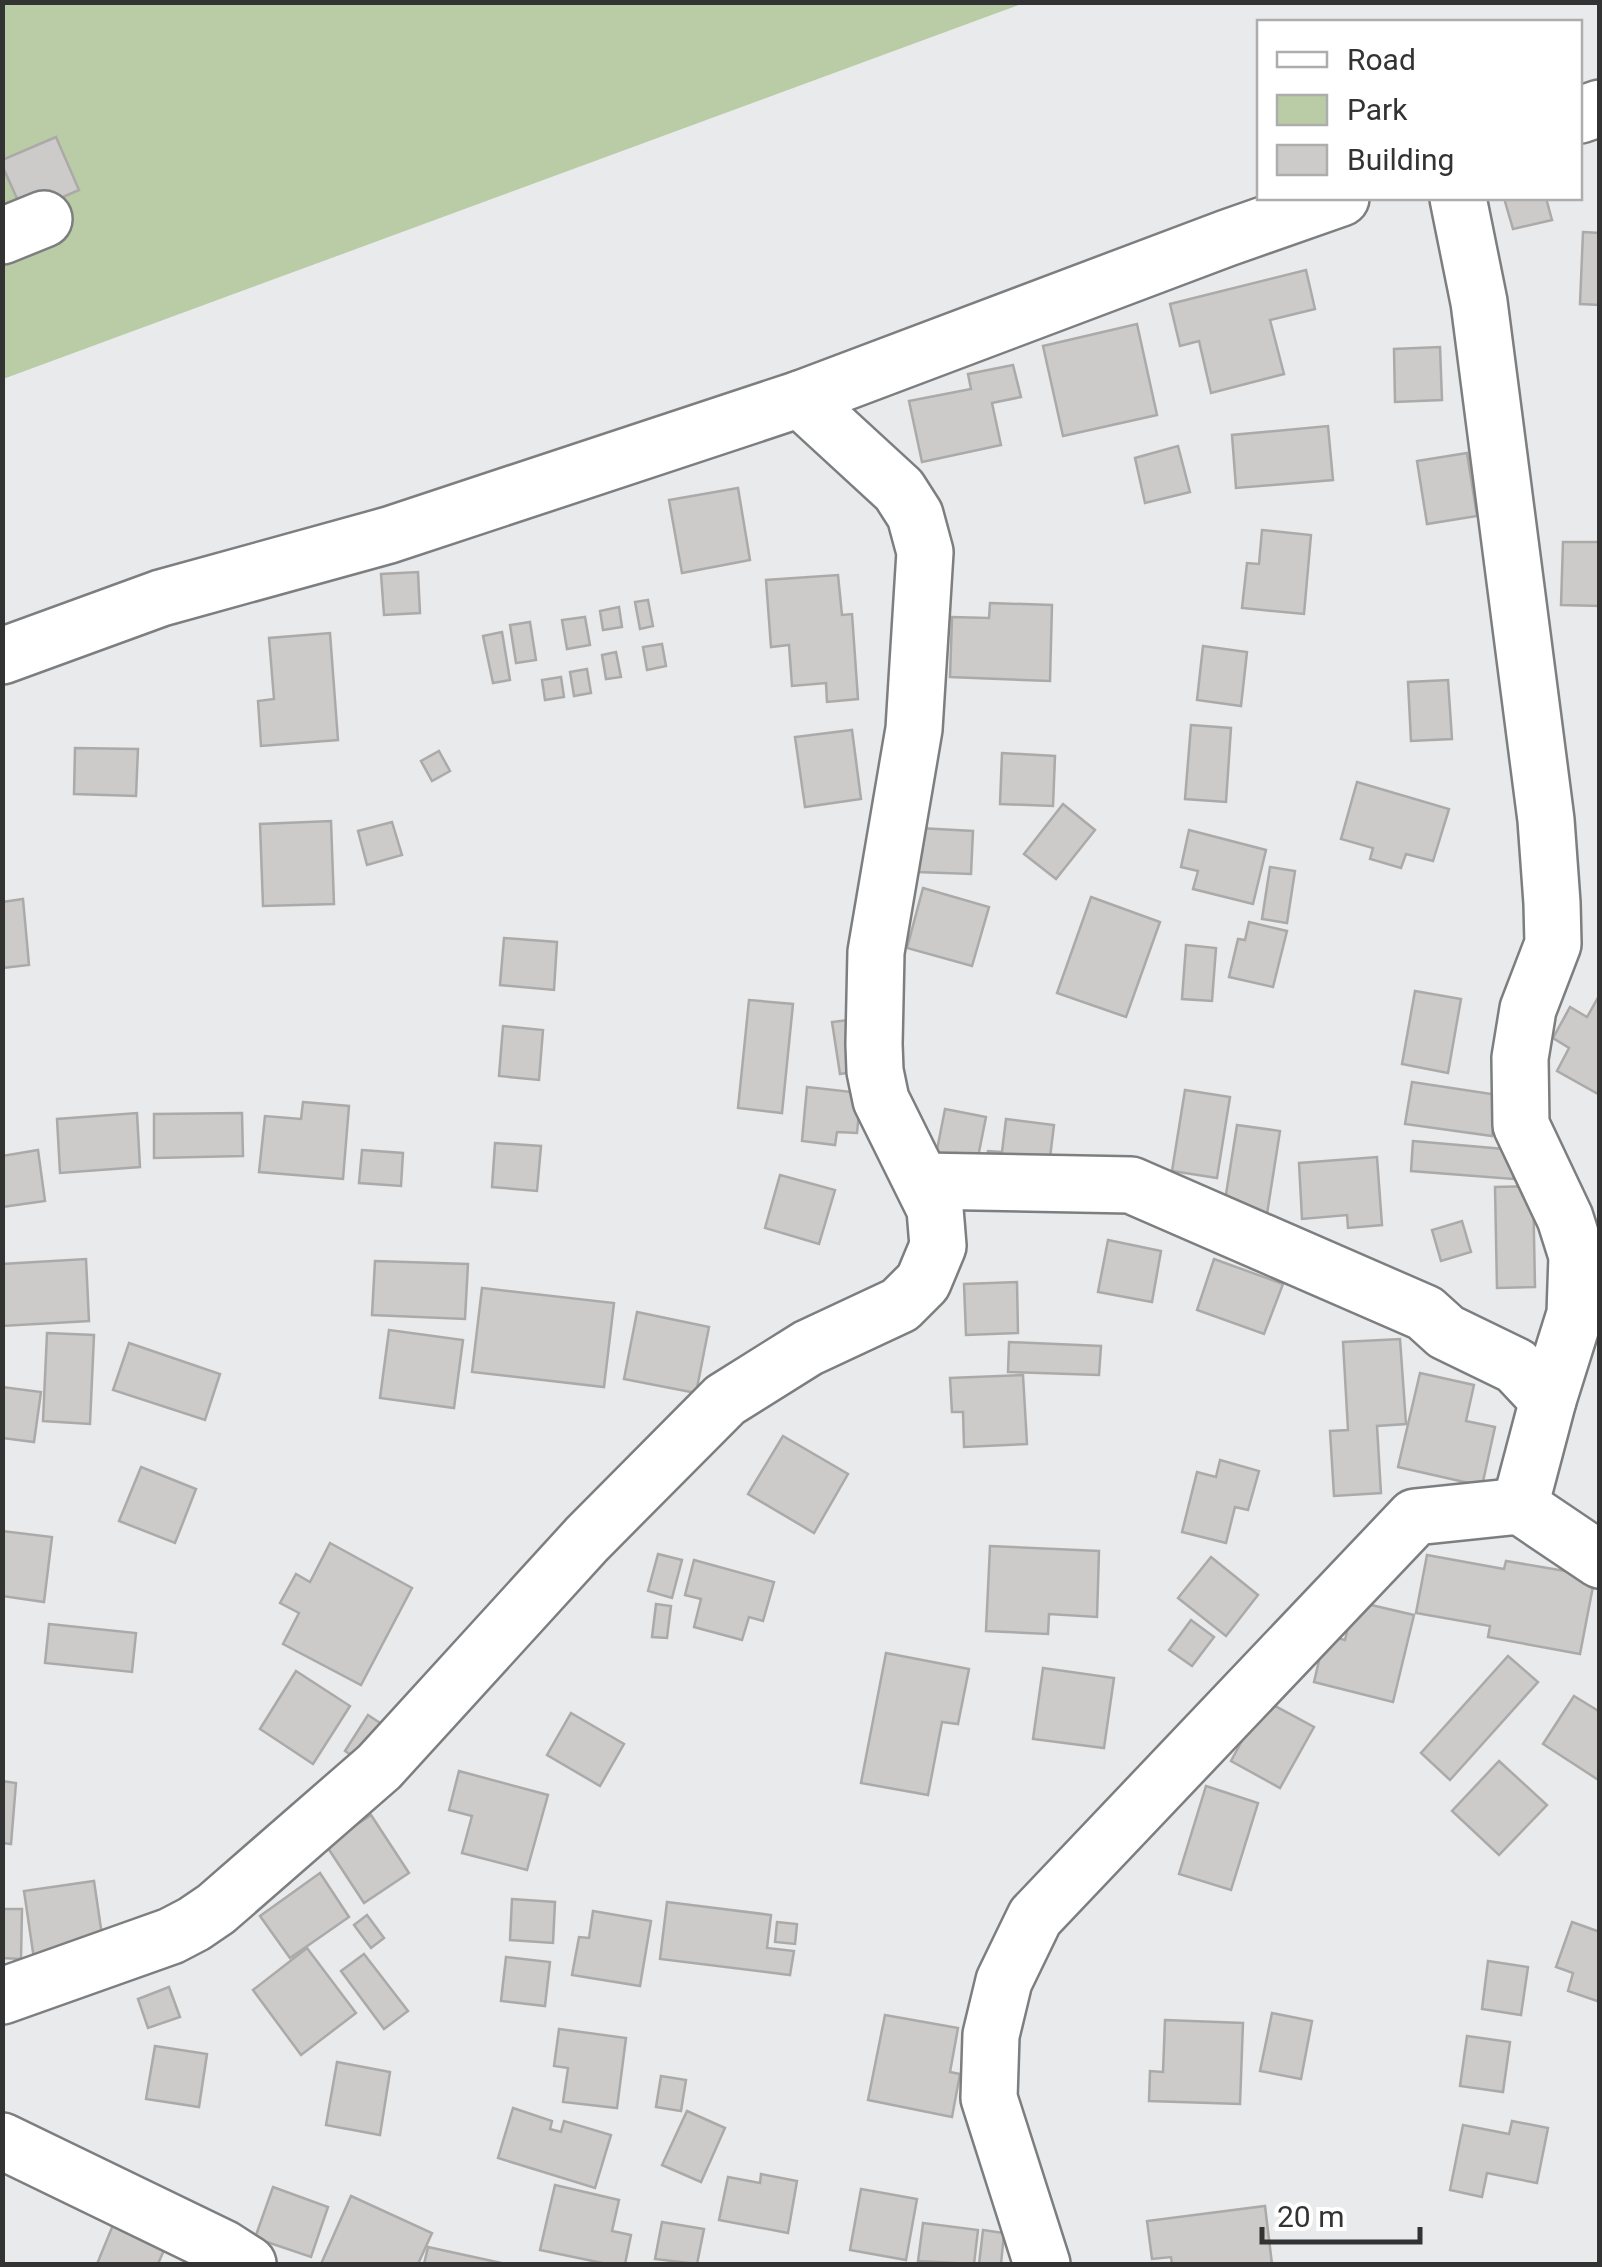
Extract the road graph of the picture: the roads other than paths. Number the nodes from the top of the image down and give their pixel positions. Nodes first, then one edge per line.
1 (1336, 200) edge
2 (1458, 200) edge
3 (800, 400) junction
4 (2, 656) edge
5 (922, 1181) junction
6 (1548, 1400) junction
7 (1520, 1506) junction
8 (1600, 1560) edge
9 (2, 1996) edge
10 (2, 2141) edge
11 (248, 2264) edge
12 (1042, 2264) edge

1 - 3 street
2 - 6 street
3 - 4 street
3 - 5 street
5 - 6 street
5 - 9 street
6 - 7 street
7 - 8 street
7 - 12 street
10 - 11 street

